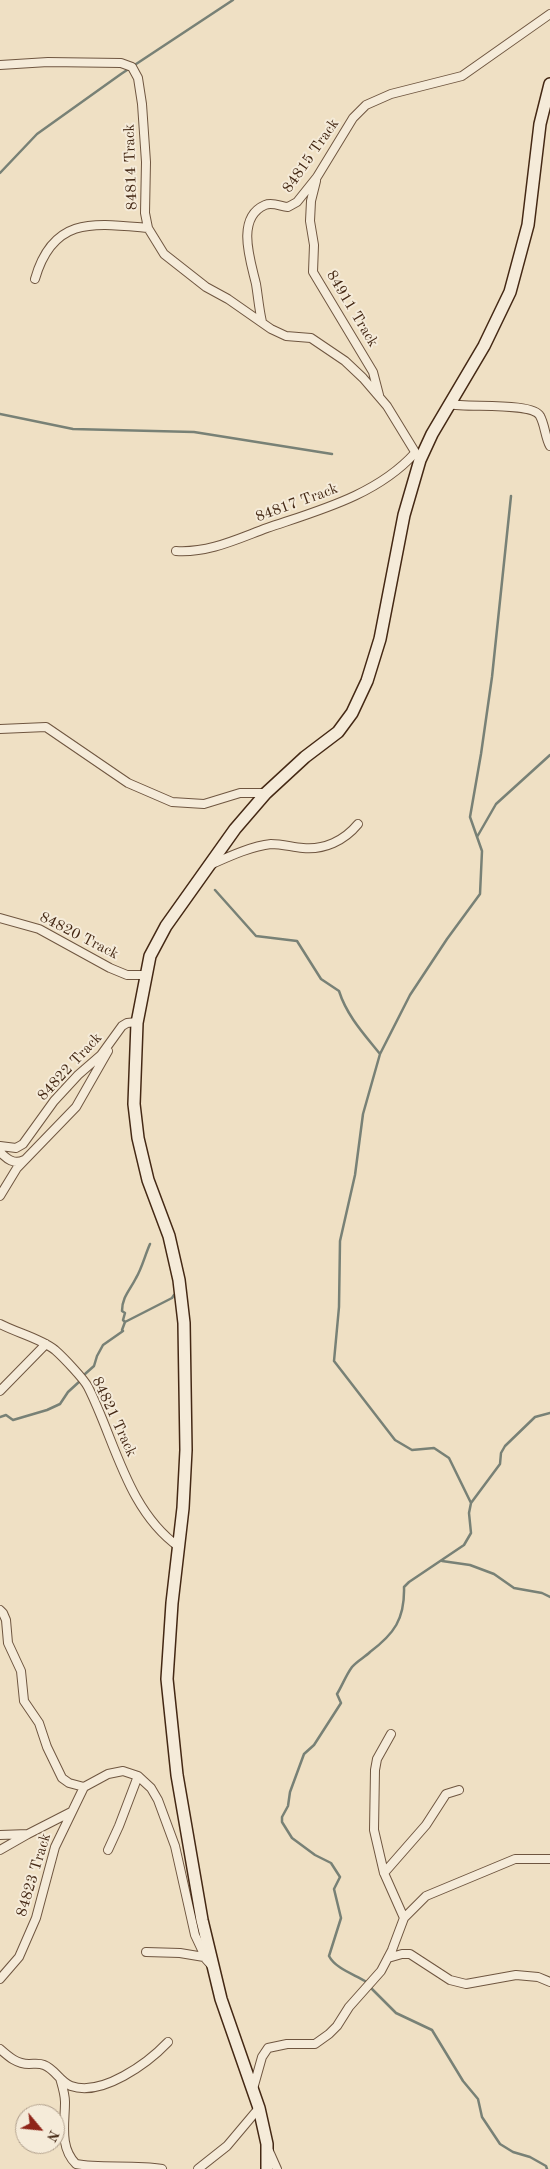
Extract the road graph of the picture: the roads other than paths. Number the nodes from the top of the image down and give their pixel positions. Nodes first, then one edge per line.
1 (550, 14) edge
2 (0, 65) edge
3 (550, 84) edge
4 (316, 177) junction
5 (148, 228) junction
6 (35, 279) dead end
7 (262, 322) junction
8 (379, 395) junction
9 (449, 404) junction
10 (546, 427) edge
11 (550, 446) edge
12 (417, 457) junction
13 (176, 551) dead end
14 (0, 729) edge
15 (266, 793) junction
16 (358, 824) dead end
17 (212, 864) junction
18 (0, 918) edge
19 (145, 975) junction
20 (137, 1022) junction
21 (111, 1044) junction
22 (0, 1146) edge
23 (0, 1152) edge
24 (25, 1159) junction
25 (0, 1196) edge
26 (0, 1324) edge
27 (46, 1344) junction
28 (0, 1391) edge
29 (179, 1547) junction
30 (0, 1610) edge
31 (391, 1734) dead end
32 (138, 1776) junction
33 (84, 1787) junction
34 (459, 1790) dead end
35 (70, 1812) junction
36 (28, 1834) junction
37 (0, 1835) edge
38 (0, 1850) edge
39 (108, 1850) dead end
40 (550, 1859) edge
41 (384, 1874) junction
42 (404, 1918) junction
43 (146, 1952) dead end
44 (204, 1957) junction
45 (388, 1958) junction
46 (213, 1967) junction
47 (0, 1979) edge
48 (550, 1982) edge
49 (168, 2042) dead end
50 (0, 2049) edge
51 (60, 2078) junction
52 (253, 2090) junction
53 (259, 2108) junction
54 (267, 2144) junction
55 (162, 2169) edge
56 (198, 2169) edge
57 (267, 2169) edge
58 (277, 2169) edge

1 - 4 street, 84815 Track
2 - 5 street, 84814 Track
3 - 9 street
4 - 7 street, 84815 Track
4 - 8 street, 84911 Track
5 - 6 street
5 - 7 street, 84814 Track
7 - 8 street, 84814 Track
8 - 12 street
9 - 10 street
9 - 12 street
10 - 11 street
12 - 13 street, 84817 Track
12 - 15 street
14 - 15 street
15 - 17 street
16 - 17 street
17 - 19 street
18 - 19 street, 84820 Track
19 - 20 street
20 - 21 street, 84822 Track
20 - 29 street
21 - 22 street, 84822 Track
21 - 24 street
23 - 24 street
24 - 25 street
26 - 27 street, 84821 Track
27 - 28 street
27 - 29 street, 84821 Track
29 - 46 street
30 - 33 street
31 - 41 street
32 - 33 street
32 - 39 street
32 - 44 street
33 - 35 street, 84823 Track
34 - 41 street
35 - 36 street
35 - 47 street, 84823 Track
36 - 37 street
36 - 38 street
40 - 42 street
41 - 42 street
42 - 45 street
43 - 44 street
44 - 46 street
45 - 48 street
45 - 52 street
46 - 52 street
49 - 51 street
50 - 51 street
51 - 55 street
52 - 53 street
53 - 54 street
53 - 56 street
54 - 57 street
54 - 58 street

